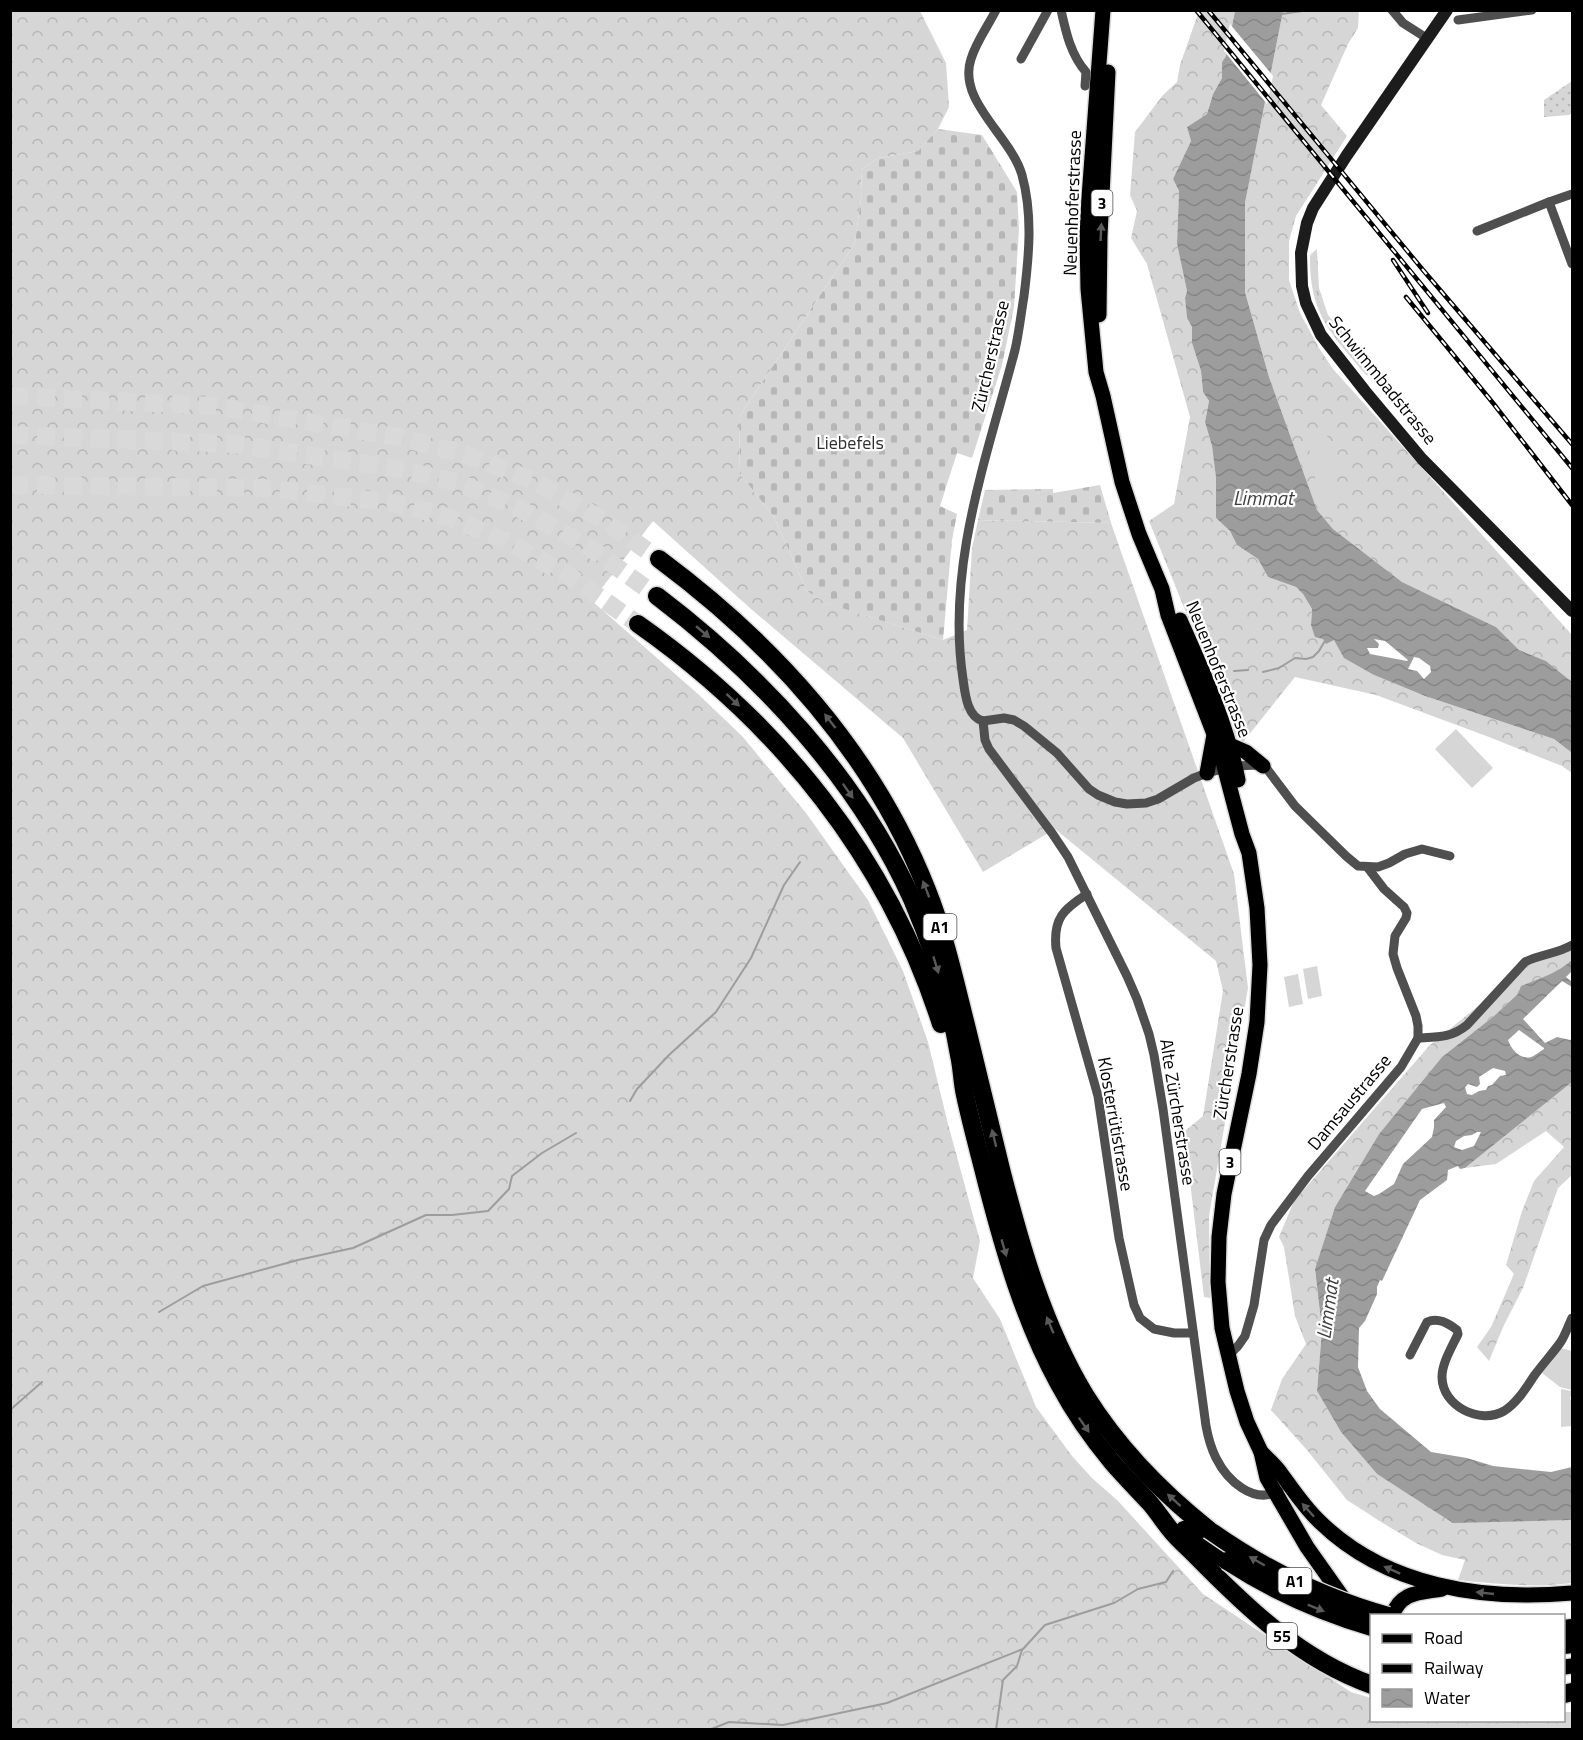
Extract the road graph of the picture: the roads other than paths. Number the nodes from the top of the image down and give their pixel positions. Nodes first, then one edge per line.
1 (996, 10) edge
2 (1048, 10) edge
3 (1061, 10) edge
4 (1103, 10) edge
5 (1110, 10) edge
6 (1392, 10) edge
7 (1447, 10) edge
8 (1532, 10) edge
9 (1458, 20) dead end
10 (1428, 39) junction
11 (1021, 58) dead end
12 (1085, 86) dead end
13 (1572, 194) edge
14 (1549, 202) junction
15 (1477, 231) dead end
16 (1572, 264) edge
17 (1103, 396) junction
18 (659, 559) tunnel mouth
19 (1162, 589) junction
20 (657, 596) tunnel mouth
21 (1572, 611) edge
22 (638, 624) tunnel mouth
23 (983, 721) junction
24 (1214, 732) junction
25 (1230, 745) junction
26 (1263, 766) junction
27 (1230, 767) junction
28 (1207, 773) junction
29 (1450, 856) dead end
30 (1368, 868) junction
31 (1087, 894) junction
32 (1572, 945) edge
33 (1418, 1038) junction
34 (964, 1091) junction
35 (1572, 1318) edge
36 (1193, 1333) junction
37 (1410, 1355) dead end
38 (1228, 1356) junction
39 (1282, 1489) junction
40 (1149, 1502) junction
41 (1448, 1588) junction
42 (1572, 1593) edge
43 (1384, 1614) edge
44 (1391, 1614) edge
45 (1370, 1627) edge
46 (1370, 1631) edge
47 (1370, 1684) edge

1 - 23 street, Zürcherstrasse
2 - 11 street
3 - 12 street
4 - 17 main road, Neuenhoferstrasse / 3
17 -> 5 main road, Neuenhoferstrasse / 3
6 - 10 street
7 - 10 main road, Schwimmbadstrasse
8 - 9 street
10 - 21 main road, Schwimmbadstrasse
13 - 14 street
14 - 15 street
14 - 16 street
17 - 19 main road, Neuenhoferstrasse / 3
43 -> 18 highway, A1, bridge
19 - 24 main road, Neuenhoferstrasse / 3
19 - 25 main road, Neuenhoferstrasse / 3
20 -> 34 highway, A1
22 -> 34 highway, A1
23 - 28 street
23 - 31 street, Alte Zürcherstrasse
24 - 27 main road, Neuenhoferstrasse / 3
24 - 28 main road
25 - 26 main road
25 - 27 main road, Neuenhoferstrasse / 3
26 - 27 street
26 - 30 street
27 - 28 street
27 - 38 main road, Zürcherstrasse / 3
29 - 30 street
30 - 33 street
31 - 36 street, Alte Zürcherstrasse
31 - 36 street, Klosterrütistrasse
32 - 33 street
33 - 38 street, Damsaustrasse
34 -> 40 highway, A1
35 - 37 street
36 - 39 street, Alte Zürcherstrasse
38 - 39 main road, Zürcherstrasse / 3
41 -> 39 main road, 3
39 - 46 main road, 3
40 -> 45 highway, A1, bridge
40 - 47 highway, 55
42 -> 41 main road, 3
41 - 44 main road

